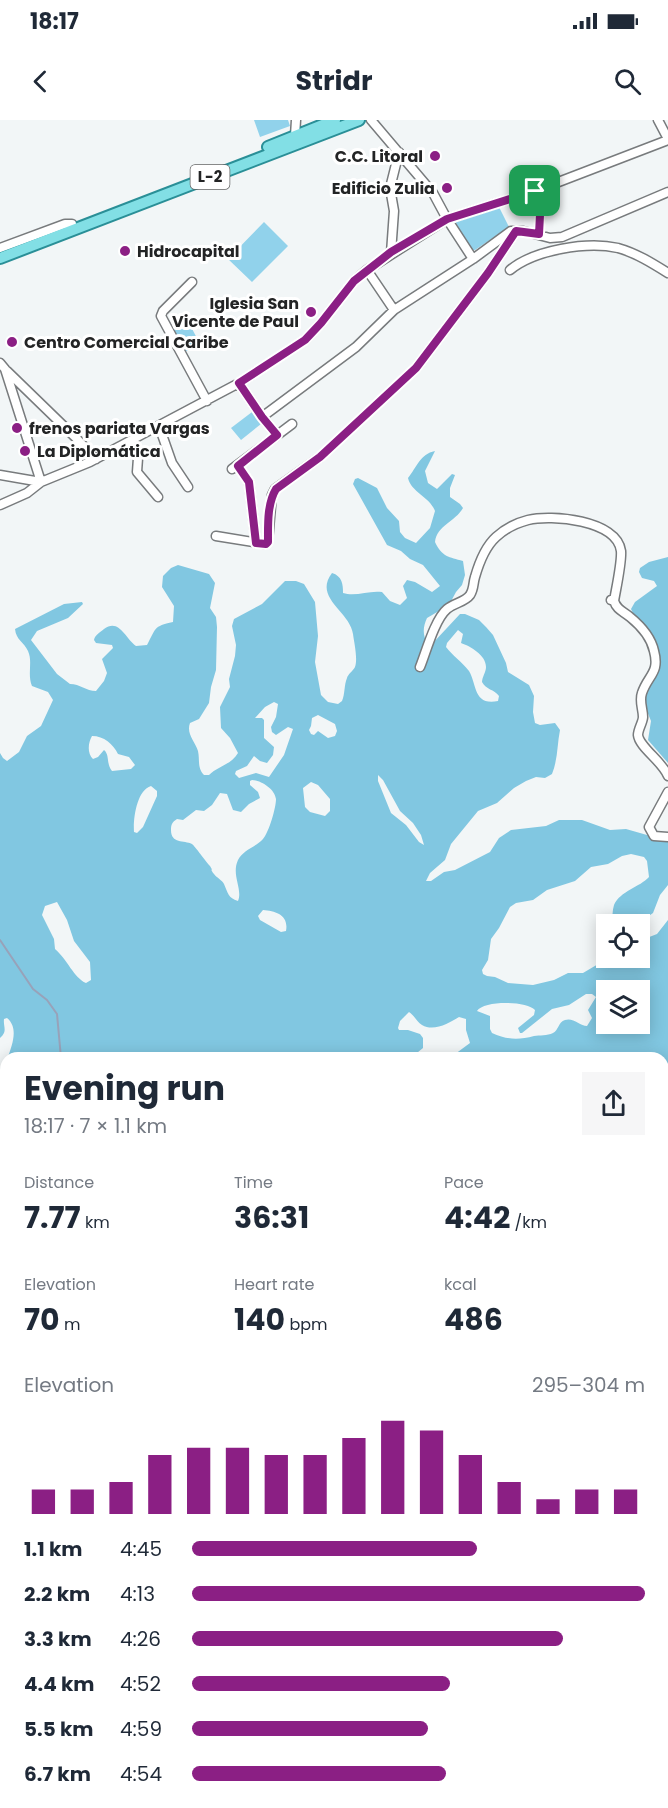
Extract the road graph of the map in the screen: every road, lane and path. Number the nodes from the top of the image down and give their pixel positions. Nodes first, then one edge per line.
1 (296, 120) edge
2 (359, 120) edge
3 (371, 120) edge
4 (657, 120) edge
5 (331, 121) edge
6 (295, 136) junction
7 (668, 140) edge
8 (399, 152) junction
9 (535, 191) junction
10 (668, 192) edge
11 (447, 219) junction
12 (72, 224) junction
13 (516, 231) junction
14 (539, 234) junction
15 (60, 235) junction
16 (0, 248) edge
17 (0, 252) edge
18 (391, 252) junction
19 (0, 258) edge
20 (473, 259) junction
21 (0, 264) edge
22 (367, 270) junction
23 (510, 270) dead end
24 (668, 273) edge
25 (192, 282) dead end
26 (394, 310) junction
27 (2, 367) edge
28 (239, 383) junction
29 (207, 401) junction
30 (262, 417) junction
31 (292, 424) dead end
32 (159, 426) junction
33 (277, 435) junction
34 (130, 442) junction
35 (96, 459) junction
36 (0, 475) edge
37 (41, 482) junction
38 (188, 487) dead end
39 (158, 496) dead end
40 (0, 505) edge
41 (216, 536) dead end
42 (256, 543) junction
43 (420, 667) dead end
44 (668, 776) edge
45 (668, 792) edge
46 (668, 837) edge

1 - 6 street
2 - 15 main road, L-2
3 - 8 street
4 - 7 street
5 - 6 main road, L-2
6 - 12 main road, L-2
7 - 9 street
8 - 11 street
8 - 18 street
9 - 11 street
9 - 14 street
10 - 14 street
11 - 18 street
11 - 20 street
12 - 16 street, L-2
12 - 17 main road, L-2
13 - 14 street
13 - 20 street
13 - 42 street
15 - 19 main road, L-2
15 - 21 street, L-2
18 - 22 street
20 - 26 street
22 - 26 street
22 - 28 street
23 - 24 street
25 - 29 street
26 - 30 street
27 - 35 street
27 - 37 street
28 - 29 street
28 - 30 street
29 - 32 street
30 - 33 street
31 - 33 street
32 - 34 street
32 - 38 street
33 - 42 street
34 - 35 street
34 - 39 street
35 - 37 street
36 - 37 street
37 - 40 street
41 - 42 street
43 - 44 street
45 - 46 street

